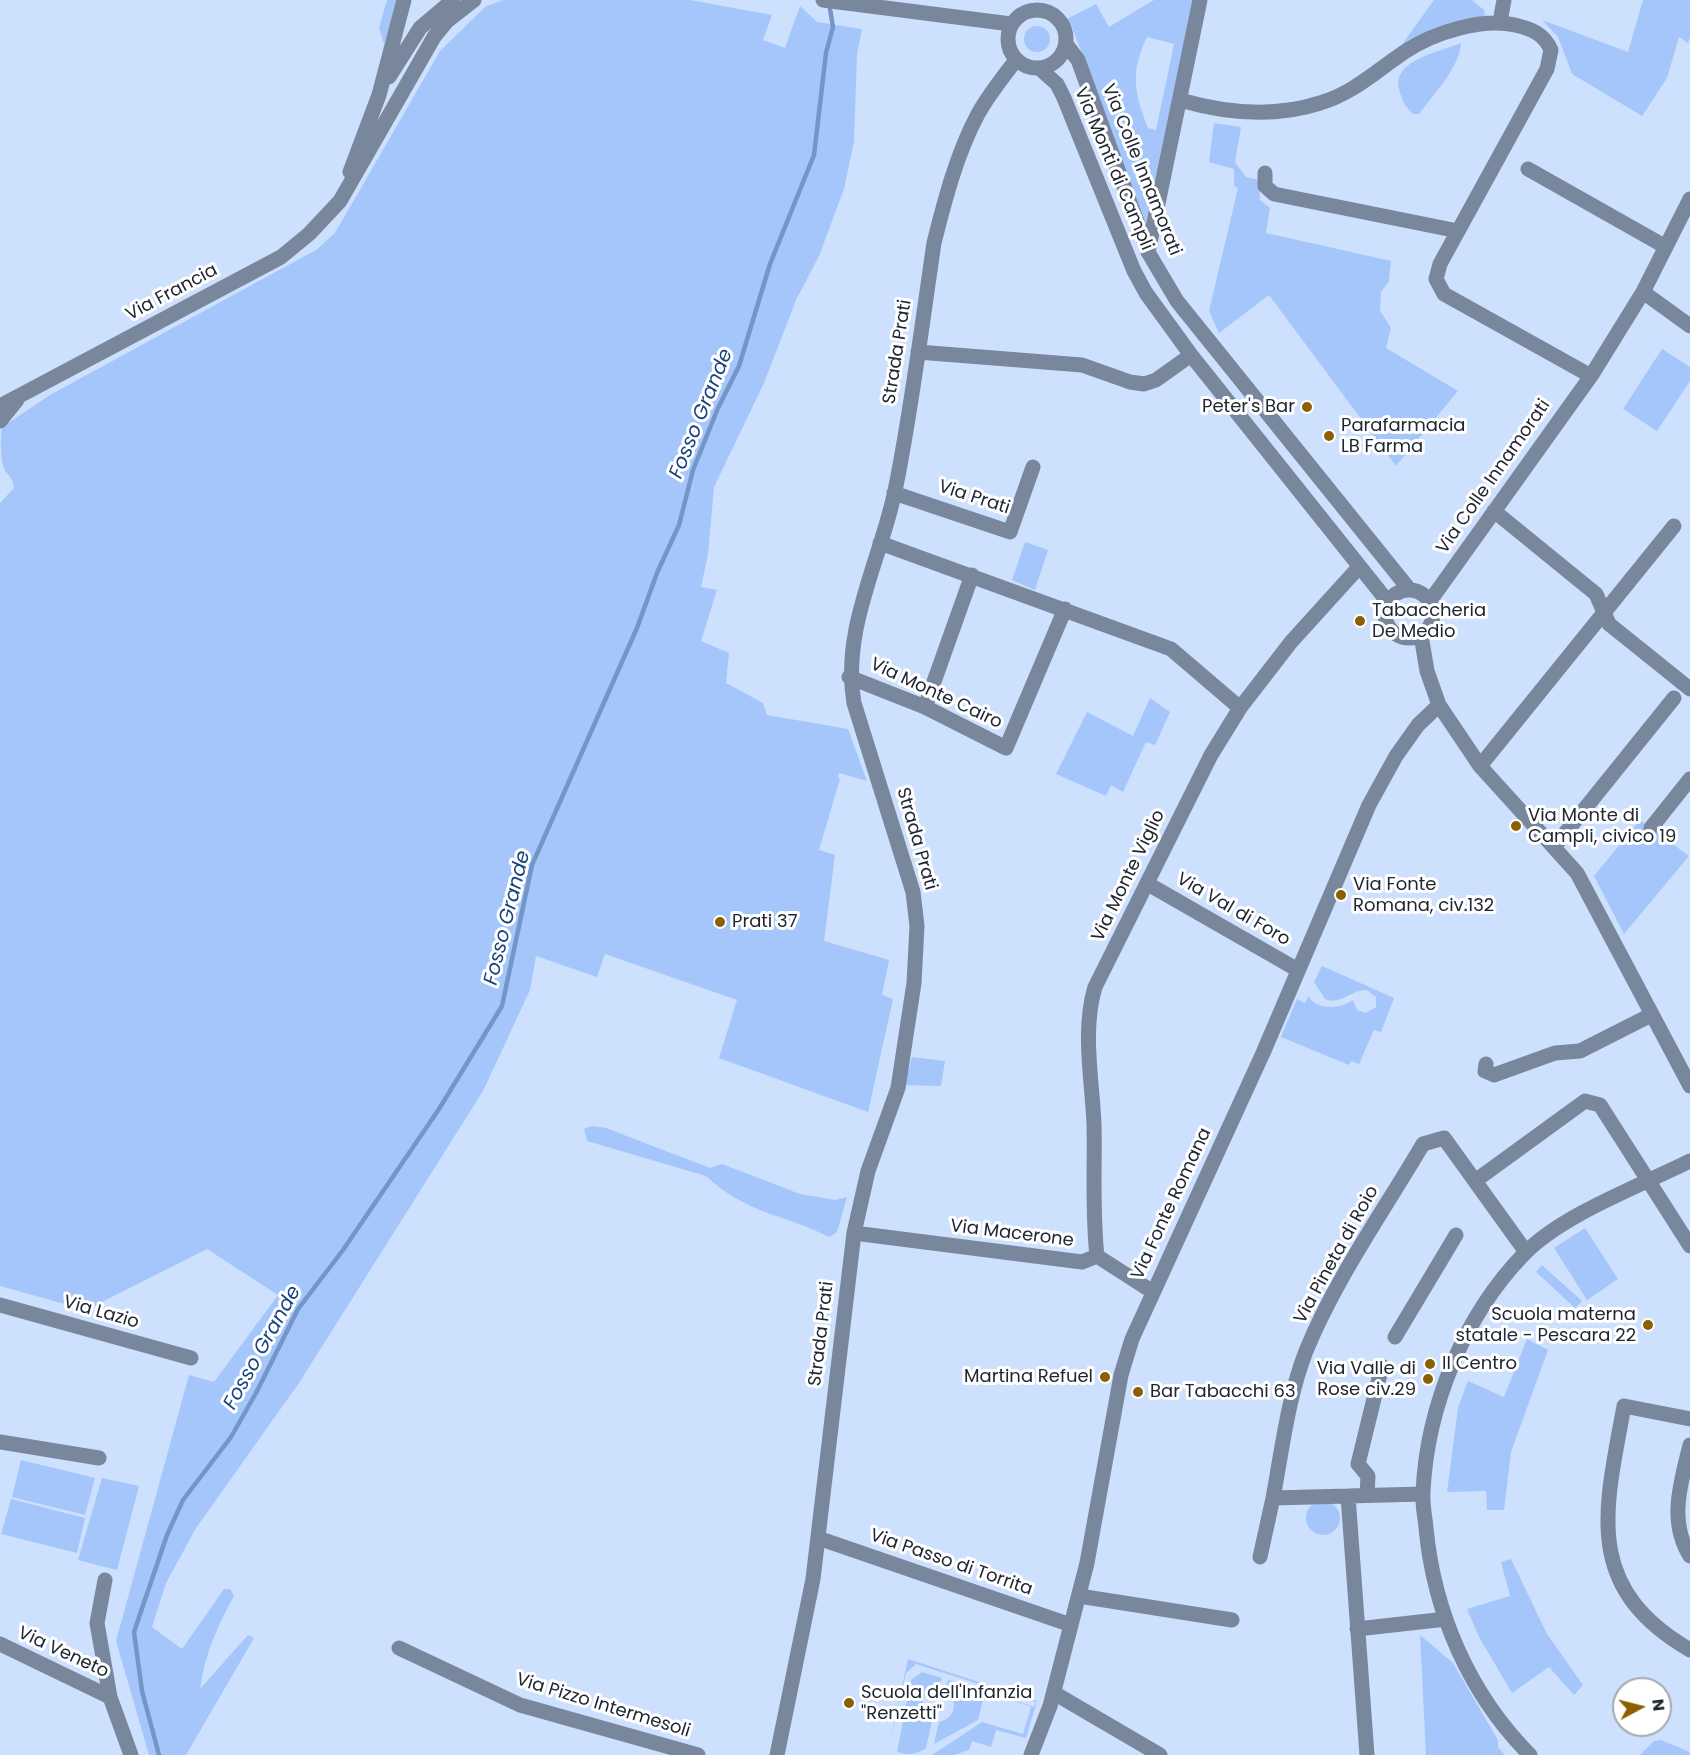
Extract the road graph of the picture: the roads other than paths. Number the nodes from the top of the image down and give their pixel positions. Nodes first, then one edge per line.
1 (404, 0) edge
2 (453, 0) edge
3 (471, 0) edge
4 (823, 0) edge
5 (1200, 0) edge
6 (1504, 0) edge
7 (1027, 6) edge
8 (1050, 6) edge
9 (1500, 22) junction
10 (1011, 24) junction
11 (1066, 44) junction
12 (1016, 60) junction
13 (1039, 68) junction
14 (378, 95) junction
15 (1180, 100) junction
16 (1528, 169) dead end
17 (1265, 173) dead end
18 (1690, 199) edge
19 (329, 212) junction
20 (1458, 231) junction
21 (1666, 247) junction
22 (1148, 252) junction
23 (1643, 292) junction
24 (1690, 326) edge
25 (918, 352) junction
26 (1191, 355) junction
27 (1590, 376) junction
28 (22, 394) junction
29 (0, 406) edge
30 (0, 421) edge
31 (1033, 467) dead end
32 (894, 493) junction
33 (1494, 511) junction
34 (1674, 526) dead end
35 (880, 543) junction
36 (1359, 567) junction
37 (972, 575) junction
38 (1409, 589) junction
39 (1388, 602) junction
40 (1430, 602) junction
41 (1065, 609) junction
42 (1604, 609) junction
43 (1421, 635) junction
44 (849, 677) junction
45 (1690, 689) edge
46 (1674, 698) dead end
47 (1439, 705) junction
48 (925, 707) junction
49 (1240, 708) junction
50 (1480, 766) junction
51 (1690, 779) edge
52 (1651, 828) dead end
53 (1554, 847) junction
54 (1148, 884) junction
55 (1298, 970) junction
56 (1651, 1015) junction
57 (1486, 1064) dead end
58 (1690, 1086) edge
59 (1690, 1161) edge
60 (1475, 1181) junction
61 (1647, 1181) junction
62 (854, 1233) junction
63 (1456, 1235) dead end
64 (1690, 1246) edge
65 (1526, 1252) junction
66 (1097, 1256) junction
67 (1153, 1292) junction
68 (0, 1305) edge
69 (1395, 1337) dead end
70 (191, 1358) dead end
71 (1382, 1366) dead end
72 (1690, 1419) edge
73 (0, 1442) edge
74 (1690, 1445) edge
75 (99, 1458) dead end
76 (1423, 1494) junction
77 (1367, 1495) junction
78 (1348, 1496) junction
79 (1273, 1498) junction
80 (818, 1538) junction
81 (1690, 1556) edge
82 (1260, 1557) dead end
83 (105, 1580) dead end
84 (1078, 1596) junction
85 (1446, 1619) junction
86 (1232, 1620) dead end
87 (1071, 1625) junction
88 (1357, 1629) junction
89 (0, 1644) edge
90 (399, 1648) dead end
91 (1690, 1650) edge
92 (1054, 1693) junction
93 (110, 1696) junction
94 (131, 1755) edge
95 (698, 1755) edge
96 (777, 1755) edge
97 (1031, 1755) edge
98 (1160, 1755) edge
99 (1367, 1755) edge
100 (1530, 1755) edge

1 - 14 street, Via Francia
2 - 14 street, Via Francia
3 - 19 street, Via Francia
4 - 10 street
5 - 15 street
6 - 9 street
7 - 8 street
7 - 10 street
8 - 11 street
9 - 15 street
9 - 20 street
10 - 12 street
11 - 13 street
11 - 22 street, Via Colle Innamorati
12 - 13 street
12 - 25 street, Strada Prati
13 - 26 street, Via Monti di Campli
14 - 19 street, Via Francia
15 - 22 street
16 - 21 street
17 - 20 street
18 - 21 street, Via Colle Innamorati
19 - 28 street, Via Francia
20 - 27 street
21 - 23 street, Via Colle Innamorati
22 - 38 street, Via Colle Innamorati
23 - 24 street
23 - 27 street, Via Colle Innamorati
25 - 26 street
25 - 32 street, Strada Prati
26 - 36 street, Via Monti di Campli
27 - 33 street, Via Colle Innamorati
28 - 29 street, Via Francia
28 - 30 street, Via Francia
31 - 32 street, Via Prati
32 - 35 street, Strada Prati
33 - 40 street, Via Colle Innamorati
33 - 42 street
34 - 42 street
35 - 37 street
35 - 44 street, Strada Prati
36 - 39 street, Via Monti di Campli
36 - 49 street, Via Monte Viglio
37 - 41 street
37 - 48 street
38 - 39 street
38 - 40 street
39 - 43 street
40 - 43 street
41 - 48 street, Via Monte Cairo
41 - 49 street
42 - 45 street
42 - 50 street
43 - 47 street
44 - 48 street, Via Monte Cairo
44 - 62 street, Strada Prati
46 - 53 street
47 - 50 street
47 - 55 street, Via Fonte Romana
49 - 54 street, Via Monte Viglio
50 - 53 street
51 - 52 street
53 - 56 street
54 - 55 street, Via Val di Foro
54 - 66 street, Via Monte Viglio
55 - 67 street, Via Fonte Romana
56 - 57 street
56 - 58 street
59 - 61 street
60 - 61 street
60 - 65 street, Via Pineta di Roio
60 - 79 street, Via Pineta di Roio
61 - 64 street
61 - 65 street
62 - 66 street, Via Macerone
62 - 80 street, Strada Prati
63 - 69 street
65 - 76 street
66 - 67 street, Via Macerone
67 - 84 street, Via Fonte Romana
68 - 70 street, Via Lazio
71 - 77 street
72 - 91 street
73 - 75 street
74 - 81 street
76 - 77 street
76 - 85 street
77 - 78 street
78 - 79 street
78 - 88 street
79 - 82 street, Via Pineta di Roio
80 - 87 street, Via Passo di Torrita
80 - 96 street, Strada Prati
83 - 93 street, Via Veneto
84 - 86 street
84 - 87 street, Via Fonte Romana
85 - 88 street
85 - 100 street
87 - 92 street, Via Fonte Romana
88 - 99 street
89 - 93 street, Via Veneto
90 - 95 street, Via Pizzo Intermesoli
92 - 97 street, Via Fonte Romana
92 - 98 street
93 - 94 street, Via Veneto

